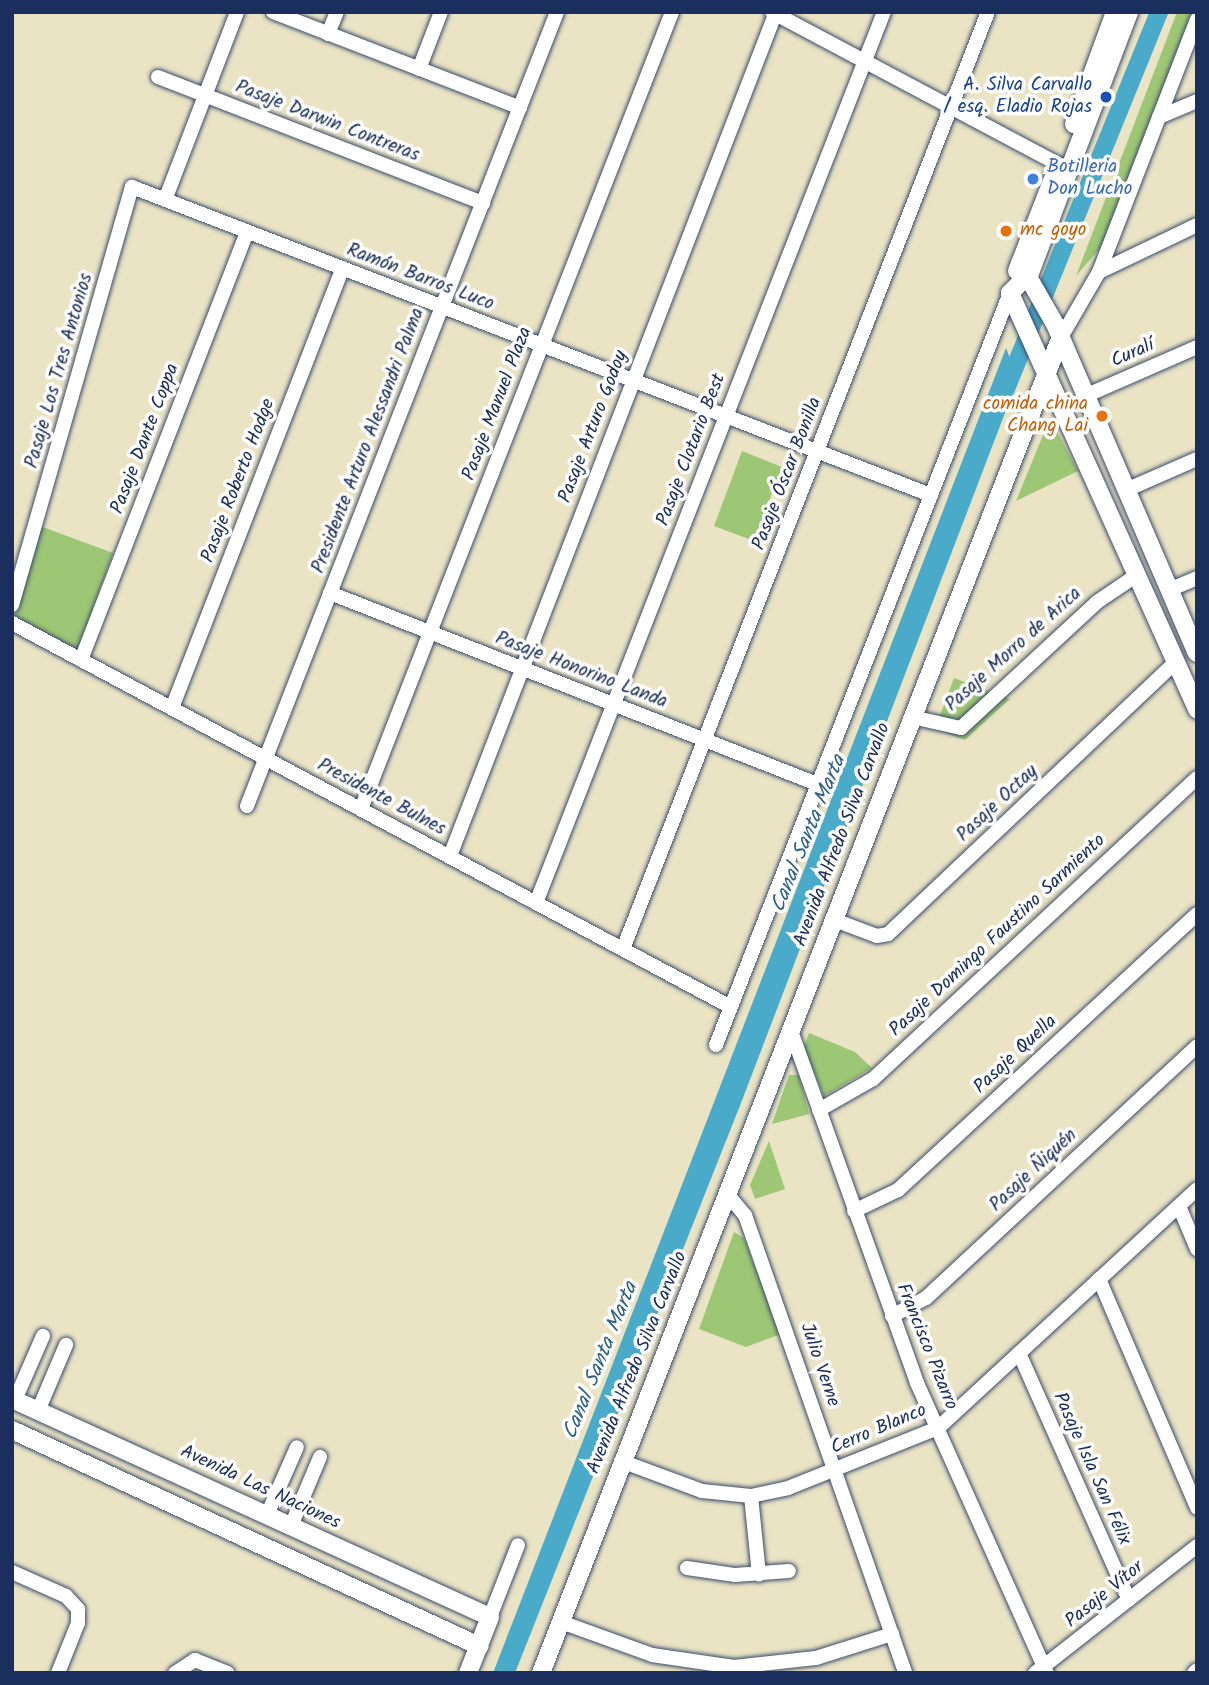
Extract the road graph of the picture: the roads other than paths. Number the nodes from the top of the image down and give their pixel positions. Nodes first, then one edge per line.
1 (237, 12) edge
2 (274, 12) edge
3 (337, 12) edge
4 (441, 12) edge
5 (557, 12) edge
6 (672, 12) edge
7 (884, 12) edge
8 (988, 12) edge
9 (1115, 12) edge
10 (1129, 12) edge
11 (774, 13) edge
12 (1197, 19) edge
13 (328, 34) junction
14 (865, 62) junction
15 (419, 69) junction
16 (158, 76) dead end
17 (205, 95) junction
18 (1197, 101) edge
19 (520, 108) junction
20 (952, 108) junction
21 (1159, 117) junction
22 (1064, 167) junction
23 (132, 187) joint
24 (165, 200) junction
25 (483, 203) junction
26 (1197, 225) edge
27 (247, 232) junction
28 (343, 268) junction
29 (1099, 272) junction
30 (1029, 273) junction
31 (1010, 293) junction
32 (442, 307) junction
33 (1057, 332) junction
34 (542, 345) junction
35 (1197, 347) edge
36 (1043, 366) junction
37 (633, 380) junction
38 (1085, 396) junction
39 (726, 416) junction
40 (817, 452) junction
41 (1197, 459) edge
42 (1126, 490) junction
43 (928, 494) junction
44 (1137, 575) junction
45 (1197, 578) edge
46 (1169, 590) junction
47 (330, 593) junction
48 (12, 606) edge
49 (12, 623) edge
50 (429, 632) junction
51 (1197, 653) edge
52 (81, 660) junction
53 (1176, 662) junction
54 (522, 668) junction
55 (613, 704) junction
56 (172, 708) junction
57 (1197, 710) edge
58 (912, 716) junction
59 (704, 740) junction
60 (266, 758) junction
61 (1197, 778) edge
62 (817, 784) junction
63 (247, 806) dead end
64 (361, 809) junction
65 (450, 856) junction
66 (536, 903) junction
67 (1197, 914) edge
68 (832, 919) junction
69 (623, 949) junction
70 (731, 1007) junction
71 (790, 1028) junction
72 (716, 1045) dead end
73 (1197, 1046) edge
74 (819, 1110) junction
75 (1197, 1189) edge
76 (728, 1195) junction
77 (1179, 1206) junction
78 (854, 1210) junction
79 (1197, 1249) edge
80 (1099, 1279) junction
81 (891, 1316) junction
82 (43, 1336) dead end
83 (66, 1345) dead end
84 (1019, 1353) junction
85 (13, 1400) edge
86 (38, 1411) junction
87 (938, 1428) junction
88 (12, 1430) edge
89 (297, 1447) dead end
90 (320, 1457) dead end
91 (621, 1461) junction
92 (835, 1470) junction
93 (751, 1496) junction
94 (1197, 1508) edge
95 (267, 1515) junction
96 (291, 1526) junction
97 (518, 1545) dead end
98 (1197, 1546) edge
99 (687, 1568) dead end
100 (789, 1571) dead end
101 (12, 1572) edge
102 (759, 1575) junction
103 (1129, 1600) junction
104 (490, 1617) junction
105 (561, 1622) junction
106 (892, 1634) junction
107 (479, 1646) junction
108 (1043, 1671) edge
109 (58, 1673) edge
110 (175, 1673) edge
111 (228, 1673) edge
112 (468, 1673) edge
113 (541, 1673) edge
114 (905, 1673) edge

1 - 17 street
2 - 13 street
3 - 13 street
4 - 15 street
5 - 19 street, Presidente Arturo Alessandri Palma
6 - 34 street, Pasaje Manuel Plaza
7 - 14 street, Pasaje Clotario Best
8 - 20 street, Pasaje Óscar Bonilla
9 - 22 street
10 - 22 street
11 - 14 street
11 - 37 street, Pasaje Arturo Godoy
12 - 21 street, Avenida Alfredo Silva Carvallo
13 - 15 street
14 - 20 street
14 - 39 street, Pasaje Clotario Best
15 - 19 street
16 - 17 street, Pasaje Darwin Contreras
17 - 24 street
17 - 25 street, Pasaje Darwin Contreras
18 - 21 street
19 - 25 street, Presidente Arturo Alessandri Palma
20 - 22 street
20 - 40 street, Pasaje Óscar Bonilla
21 - 29 street, Avenida Alfredo Silva Carvallo
22 - 30 street
23 - 24 street, Ramón Barros Luco
23 - 48 street, Pasaje Los Tres Antonios
24 - 27 street, Ramón Barros Luco
25 - 32 street, Presidente Arturo Alessandri Palma
26 - 29 street
27 - 28 street, Ramón Barros Luco
27 - 52 street, Pasaje Dante Coppa
28 - 32 street, Ramón Barros Luco
28 - 56 street, Pasaje Roberto Hodge
29 - 33 street, Avenida Alfredo Silva Carvallo
30 - 31 street
30 - 33 street
31 - 36 street
31 - 43 street
32 - 34 street, Ramón Barros Luco
32 - 47 street, Presidente Arturo Alessandri Palma
33 - 36 street, Avenida Alfredo Silva Carvallo
33 - 38 street
34 - 37 street, Ramón Barros Luco
34 - 50 street, Pasaje Manuel Plaza
35 - 38 street, Curalí
36 - 44 street
36 - 58 street, Avenida Alfredo Silva Carvallo
37 - 39 street, Ramón Barros Luco
37 - 54 street, Pasaje Arturo Godoy
38 - 42 street
39 - 40 street, Ramón Barros Luco
39 - 55 street, Pasaje Clotario Best
40 - 43 street, Ramón Barros Luco
40 - 59 street, Pasaje Óscar Bonilla
41 - 42 street
42 - 46 street
43 - 62 street
44 - 53 street
44 - 58 street, Pasaje Morro de Arica
45 - 46 street
46 - 51 street
47 - 50 street, Pasaje Honorino Landa
47 - 60 street, Presidente Arturo Alessandri Palma
49 - 52 street, Presidente Bulnes
50 - 54 street, Pasaje Honorino Landa
50 - 64 street, Pasaje Manuel Plaza
52 - 56 street, Presidente Bulnes
53 - 57 street
53 - 68 street, Pasaje Octay
54 - 55 street, Pasaje Honorino Landa
54 - 65 street, Pasaje Arturo Godoy
55 - 59 street, Pasaje Honorino Landa
55 - 66 street, Pasaje Clotario Best
56 - 60 street, Presidente Bulnes
58 - 68 street, Avenida Alfredo Silva Carvallo
59 - 62 street, Pasaje Honorino Landa
59 - 69 street, Pasaje Óscar Bonilla
60 - 63 street, Presidente Arturo Alessandri Palma
60 - 64 street, Presidente Bulnes
61 - 74 street, Pasaje Domingo Faustino Sarmiento
62 - 70 street
64 - 65 street, Presidente Bulnes
65 - 66 street, Presidente Bulnes
66 - 69 street, Presidente Bulnes
67 - 78 street, Pasaje Quella
68 - 71 street, Avenida Alfredo Silva Carvallo
69 - 70 street, Presidente Bulnes
70 - 72 street
71 - 74 street, Francisco Pizarro
71 - 76 street, Avenida Alfredo Silva Carvallo
73 - 81 street, Pasaje Ñiquén
74 - 78 street, Francisco Pizarro
75 - 77 street, Cerro Blanco
76 - 91 street, Avenida Alfredo Silva Carvallo
76 - 92 street, Julio Verne
77 - 79 street
77 - 80 street, Cerro Blanco
78 - 81 street, Francisco Pizarro
80 - 84 street, Cerro Blanco
80 - 94 street
81 - 87 street, Francisco Pizarro
82 - 85 street
83 - 86 street
84 - 87 street, Cerro Blanco
84 - 103 street, Pasaje Isla San Félix
85 - 86 street, Avenida Las Naciones
86 - 95 street, Avenida Las Naciones
87 - 92 street, Cerro Blanco
87 - 108 street, Francisco Pizarro
88 - 107 street
89 - 95 street
90 - 96 street
91 - 93 street, Cerro Blanco
91 - 105 street, Avenida Alfredo Silva Carvallo
92 - 93 street, Cerro Blanco
92 - 106 street, Julio Verne
93 - 102 street
95 - 96 street, Avenida Las Naciones
96 - 104 street, Avenida Las Naciones
97 - 104 street
98 - 103 street, Pasaje Vítor
99 - 102 street
100 - 102 street
101 - 109 street
103 - 108 street, Pasaje Vítor
104 - 107 street
105 - 106 street
105 - 113 street, Avenida Alfredo Silva Carvallo
106 - 114 street, Julio Verne
107 - 112 street
110 - 111 street

